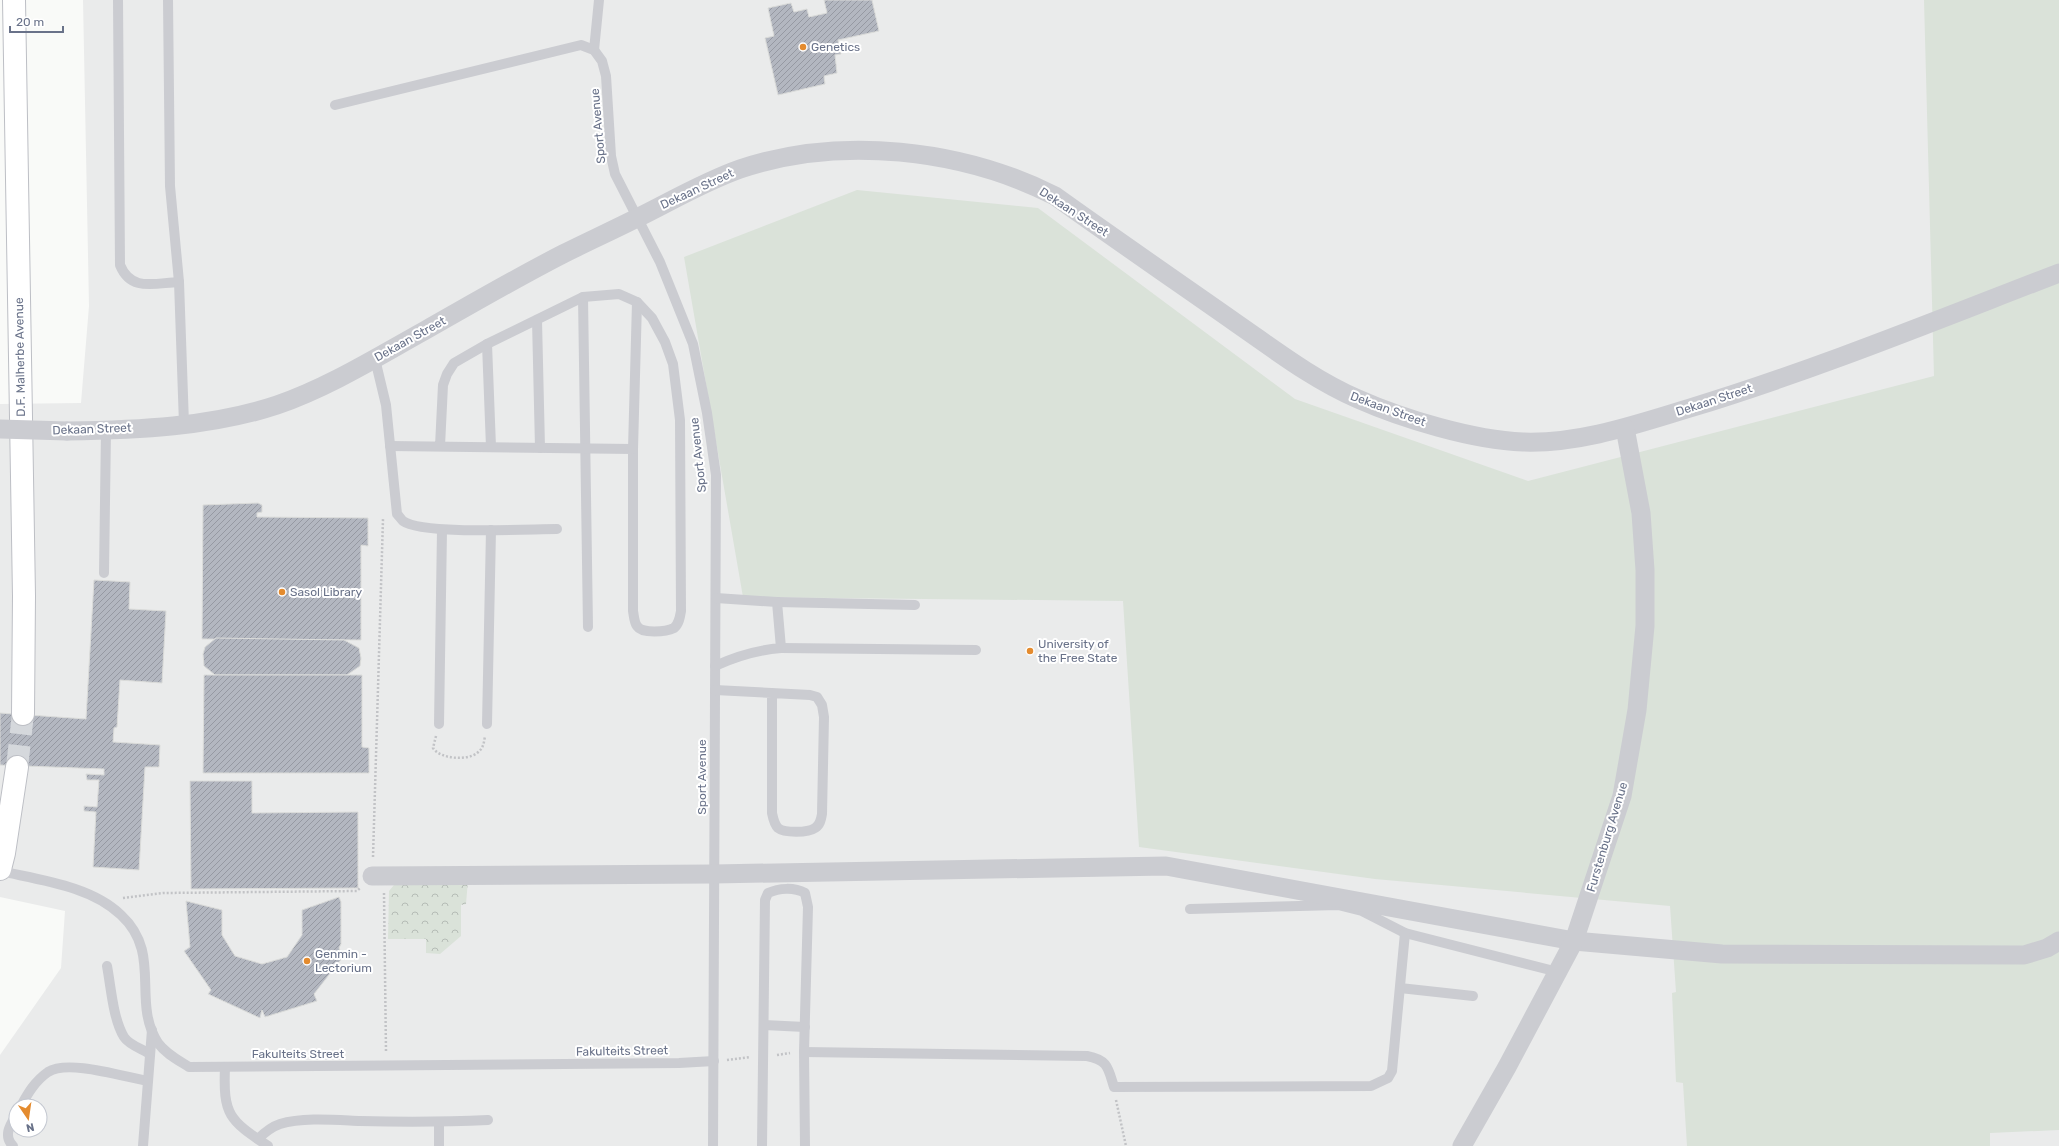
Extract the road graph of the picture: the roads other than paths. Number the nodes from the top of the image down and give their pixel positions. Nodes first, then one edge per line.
1 (14, 0) edge
2 (118, 0) edge
3 (168, 0) edge
4 (599, 0) edge
5 (594, 50) junction
6 (335, 106) dead end
7 (638, 217) junction
8 (2059, 273) edge
9 (179, 282) junction
10 (583, 297) junction
11 (637, 302) junction
12 (537, 320) junction
13 (487, 344) junction
14 (375, 359) junction
15 (184, 424) junction
16 (1625, 428) junction
17 (0, 429) edge
18 (106, 430) junction
19 (390, 446) junction
20 (440, 446) junction
21 (491, 447) junction
22 (540, 448) junction
23 (586, 448) junction
24 (633, 449) junction
25 (557, 529) dead end
26 (442, 530) junction
27 (491, 530) junction
28 (104, 573) dead end
29 (716, 598) junction
30 (777, 602) junction
31 (915, 605) dead end
32 (588, 627) dead end
33 (781, 648) junction
34 (976, 650) dead end
35 (715, 666) junction
36 (715, 690) junction
37 (772, 693) junction
38 (23, 714) tunnel mouth
39 (439, 724) road end
40 (488, 724) road end
41 (17, 767) tunnel mouth
42 (0, 870) edge
43 (714, 874) junction
44 (378, 875) road end
45 (1190, 909) dead end
46 (1405, 933) junction
47 (1574, 941) junction
48 (2059, 941) edge
49 (107, 966) dead end
50 (1558, 972) junction
51 (1400, 988) junction
52 (1473, 996) dead end
53 (764, 1025) junction
54 (805, 1027) junction
55 (152, 1030) junction
56 (804, 1052) junction
57 (150, 1054) junction
58 (714, 1061) junction
59 (225, 1067) junction
60 (148, 1081) junction
61 (25, 1098) edge
62 (488, 1120) dead end
63 (439, 1122) junction
64 (258, 1139) junction
65 (143, 1146) edge
66 (268, 1146) edge
67 (439, 1146) edge
68 (713, 1146) edge
69 (762, 1146) edge
70 (804, 1146) edge
71 (1462, 1146) edge

1 - 38 street, D.F. Malherbe Avenue
2 - 9 lane
3 - 9 lane
4 - 5 lane
5 - 6 lane
5 - 7 lane, Sport Avenue
7 - 14 street, Dekaan Street
7 - 16 street, Dekaan Street
7 - 29 lane, Sport Avenue
8 - 16 street, Dekaan Street
9 - 15 lane
10 - 11 lane
10 - 12 lane
10 - 23 lane
11 - 24 lane
11 - 24 lane
12 - 13 lane
12 - 22 lane
13 - 20 lane
13 - 21 lane
14 - 15 street, Dekaan Street
14 - 19 lane
15 - 18 street, Dekaan Street
16 - 47 street, Furstenburg Avenue
17 - 18 street, Dekaan Street, bridge
18 - 28 lane
19 - 20 lane
19 - 26 lane
20 - 21 lane
21 - 22 lane
22 - 23 lane
23 - 24 lane
23 - 32 lane
25 - 27 lane
26 - 27 lane
26 - 39 lane
27 - 40 lane
29 - 30 lane
29 - 35 lane, Sport Avenue
30 - 31 lane
30 - 33 lane
33 - 34 lane
33 - 35 lane
35 - 36 lane, Sport Avenue
36 - 37 lane
36 - 43 lane, Sport Avenue
37 - 37 lane
41 - 42 street
42 - 55 lane, Fakulteits Street
43 - 44 street
43 - 47 street
43 - 58 lane, Sport Avenue
45 - 46 lane
46 - 50 lane
46 - 51 lane
47 - 48 street
47 - 50 street, Furstenburg Avenue
49 - 57 lane
50 - 71 street, Furstenburg Avenue
51 - 52 lane
51 - 56 lane
53 - 54 lane
53 - 54 lane
53 - 69 lane
54 - 56 lane
55 - 57 lane
55 - 59 lane, Fakulteits Street
56 - 70 lane
57 - 60 lane
58 - 59 lane, Fakulteits Street
58 - 68 lane, Sport Avenue
59 - 64 lane
60 - 61 lane
60 - 65 lane
62 - 63 lane
63 - 64 lane
63 - 67 lane
64 - 66 lane

